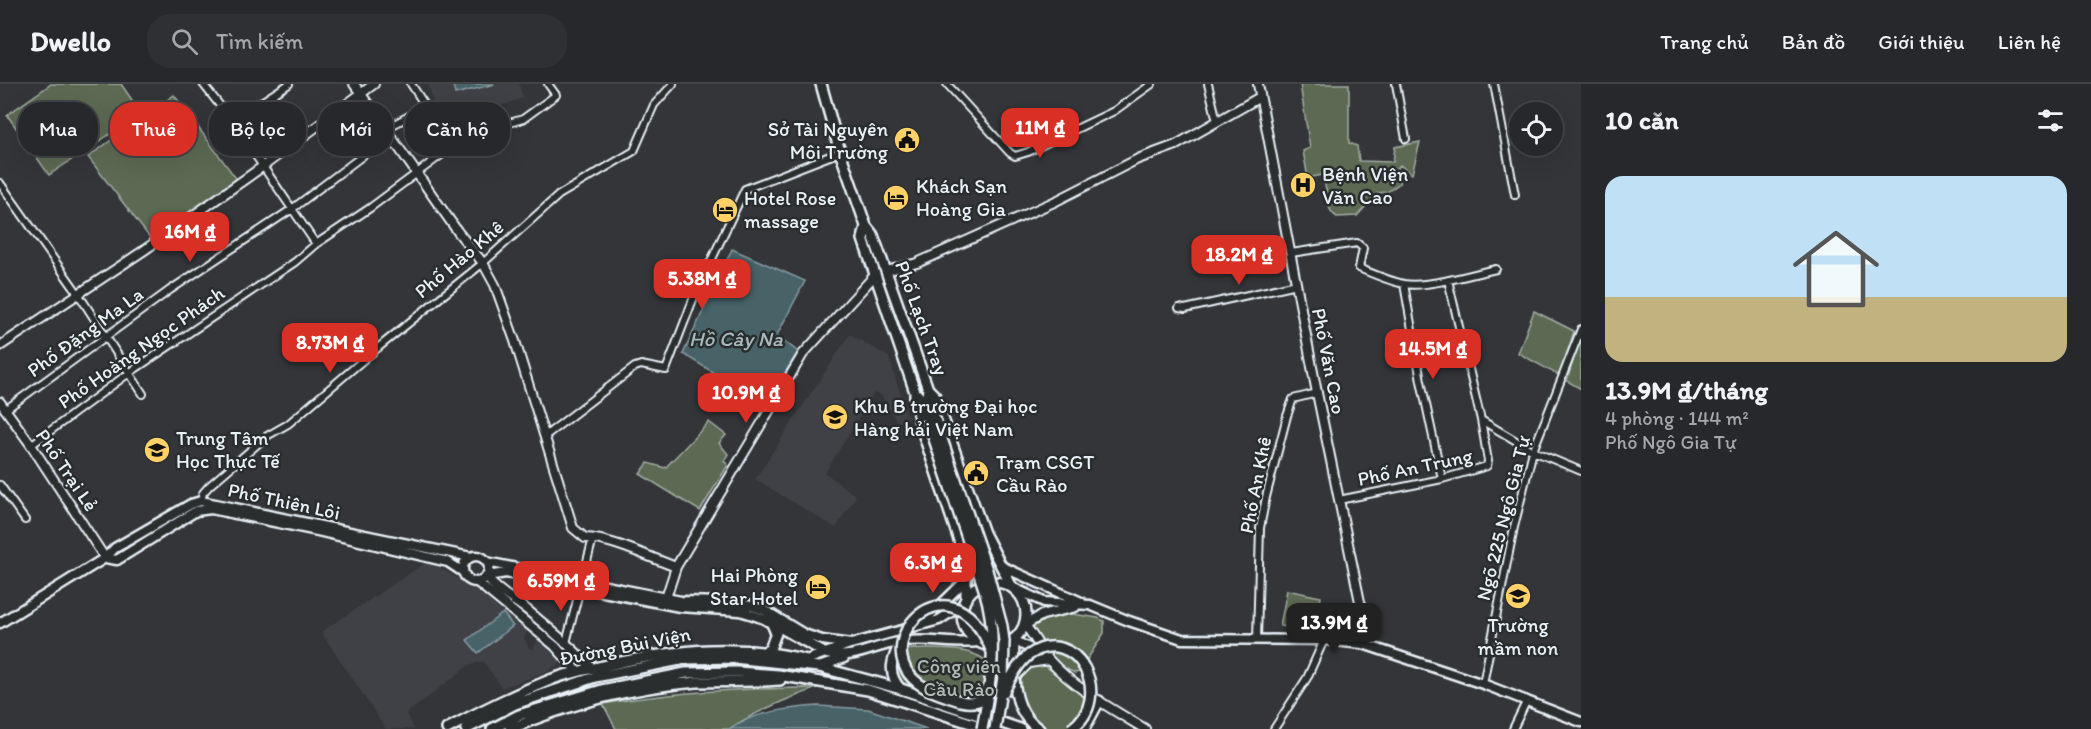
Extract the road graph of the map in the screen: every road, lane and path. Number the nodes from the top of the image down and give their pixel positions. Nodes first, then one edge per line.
1 (203, 84) edge
2 (289, 84) edge
3 (354, 84) edge
4 (374, 84) edge
5 (411, 84) edge
6 (548, 84) edge
7 (673, 84) edge
8 (821, 84) edge
9 (947, 84) edge
10 (1152, 84) edge
11 (1208, 84) edge
12 (1258, 84) edge
13 (1396, 84) edge
14 (1494, 84) edge
15 (361, 93) junction
16 (1260, 98) junction
17 (217, 102) edge
18 (261, 102) edge
19 (367, 102) edge
20 (1217, 122) junction
21 (393, 128) edge
22 (1406, 139) dead end
23 (393, 140) edge
24 (840, 152) junction
25 (255, 156) edge
26 (357, 156) edge
27 (262, 167) junction
28 (417, 174) junction
29 (0, 183) edge
30 (1515, 195) dead end
31 (292, 209) junction
32 (866, 226) junction
33 (316, 244) junction
34 (1291, 253) junction
35 (483, 263) junction
36 (1496, 269) dead end
37 (886, 271) junction
38 (875, 274) junction
39 (1448, 279) junction
40 (1404, 284) junction
41 (1297, 285) junction
42 (79, 294) junction
43 (1179, 308) dead end
44 (1581, 329) edge
45 (105, 337) junction
46 (0, 346) edge
47 (129, 374) junction
48 (928, 389) junction
49 (915, 392) junction
50 (1317, 393) junction
51 (144, 394) dead end
52 (0, 402) edge
53 (5, 410) junction
54 (931, 417) junction
55 (1481, 420) junction
56 (545, 436) junction
57 (31, 445) junction
58 (1533, 451) junction
59 (1581, 471) edge
60 (1442, 479) junction
61 (0, 486) edge
62 (1339, 500) junction
63 (202, 505) junction
64 (26, 520) dead end
65 (594, 538) junction
66 (992, 548) junction
67 (964, 555) junction
68 (471, 557) junction
69 (105, 558) junction
70 (487, 562) junction
71 (1001, 566) junction
72 (676, 567) junction
73 (508, 569) junction
74 (463, 572) junction
75 (487, 576) junction
76 (966, 581) junction
77 (477, 582) junction
78 (581, 584) junction
79 (1012, 587) junction
80 (666, 600) junction
81 (965, 602) junction
82 (1090, 605) junction
83 (0, 623) edge
84 (772, 624) junction
85 (1025, 625) junction
86 (918, 626) junction
87 (1014, 640) junction
88 (1257, 640) junction
89 (1324, 640) junction
90 (900, 642) junction
91 (566, 643) junction
92 (980, 643) junction
93 (851, 644) junction
94 (1363, 644) junction
95 (764, 652) junction
96 (993, 653) junction
97 (827, 654) junction
98 (849, 657) junction
99 (1049, 660) junction
100 (802, 662) junction
101 (819, 667) junction
102 (592, 668) junction
103 (577, 671) junction
104 (794, 679) junction
105 (1015, 682) junction
106 (1483, 684) junction
107 (901, 689) junction
108 (1001, 698) junction
109 (1527, 700) junction
110 (1099, 701) junction
111 (564, 705) junction
112 (1581, 722) edge
113 (447, 729) edge
114 (466, 729) edge
115 (492, 729) edge
116 (510, 729) edge
117 (982, 729) edge
118 (989, 729) edge
119 (995, 729) edge
120 (1020, 729) edge
121 (1039, 729) edge
122 (1071, 729) edge
123 (1084, 729) edge
124 (1145, 729) edge
125 (1274, 729) edge
126 (1513, 729) edge

1 - 17 street
2 - 18 street
3 - 15 street
4 - 15 street
5 - 21 street, Phố Đặng Ma La
6 - 28 street, Phố Hoàng Ngọc Phách
7 - 35 street, Phố Hào Khê
8 - 24 main road, Phố Lạch Tray
9 - 10 street
11 - 20 street
12 - 16 street, Phố Văn Cao
13 - 22 street
14 - 30 street
15 - 19 street
15 - 27 street
16 - 20 street
16 - 34 street, Phố Văn Cao
20 - 37 street
23 - 28 street
24 - 32 main road, Phố Lạch Tray
24 - 56 street
25 - 27 street
26 - 31 street, Phố Đặng Ma La
27 - 31 street
27 - 42 street
28 - 33 street, Phố Hoàng Ngọc Phách
28 - 35 street
29 - 42 street
31 - 33 street
31 - 45 street, Phố Đặng Ma La
32 - 37 main road, Phố Lạch Tray
32 - 38 main road, Phố Lạch Tray
33 - 47 street, Phố Hoàng Ngọc Phách
34 - 40 street
34 - 41 street, Phố Văn Cao
35 - 56 street
35 - 63 street, Phố Hào Khê
36 - 39 street
37 - 48 main road, Phố Lạch Tray
38 - 49 main road, Phố Lạch Tray
38 - 72 street
39 - 40 street
39 - 55 street, Phố An Trung
40 - 60 street
41 - 43 street
41 - 50 street, Phố Văn Cao
42 - 45 street
42 - 46 street
44 - 58 street, Ngõ 225 Ngô Gia Tự
45 - 47 street
45 - 53 street, Phố Đặng Ma La
47 - 51 street
47 - 57 street, Phố Hoàng Ngọc Phách
48 - 54 main road
48 - 66 main road, Phố Lạch Tray
49 - 54 main road
49 - 67 main road, Phố Lạch Tray
50 - 62 street, Phố Văn Cao
50 - 88 street, Phố An Khê
52 - 53 street, Phố Trại Lẻ
53 - 57 street, Phố Trại Lẻ
54 - 96 main road, bridge
54 - 108 main road, bridge
55 - 58 street
55 - 60 street, Phố An Trung
56 - 65 street
57 - 69 street, Phố Trại Lẻ
58 - 59 street
58 - 106 street, Ngõ 225 Ngô Gia Tự
60 - 62 street, Phố An Trung
61 - 64 street
62 - 94 street, Phố Văn Cao
63 - 68 main road, Phố Thiên Lôi
63 - 69 main road, Phố Thiên Lôi
63 - 74 main road, Phố Thiên Lôi
65 - 72 street
65 - 78 street
66 - 67 main road
66 - 71 main road, Phố Lạch Tray
67 - 76 main road, Phố Lạch Tray
68 - 70 main road
68 - 74 main road
69 - 83 main road, Phố Thiên Lôi
70 - 73 main road
70 - 75 main road
71 - 79 main road, Phố Lạch Tray
71 - 82 main road
72 - 80 street
73 - 75 main road
73 - 78 main road
74 - 77 main road
75 - 77 main road
75 - 91 street
76 - 81 main road, Phố Lạch Tray
76 - 86 main road
77 - 103 street
78 - 80 main road
78 - 91 street
79 - 81 main road
79 - 82 main road
79 - 85 main road
80 - 84 main road
80 - 93 main road
81 - 86 main road
81 - 92 main road
82 - 85 main road
82 - 88 main road
84 - 95 main road
84 - 97 main road
85 - 87 main road
85 - 99 street
86 - 93 main road
87 - 92 main road
87 - 99 street
87 - 105 main road
88 - 89 main road
89 - 94 main road
89 - 125 street
90 - 92 main road
90 - 98 main road
90 - 107 main road
91 - 102 street
92 - 96 main road, bridge
93 - 97 main road
94 - 106 main road
95 - 100 main road, Đường Bùi Viện
95 - 102 main road, Đường Bùi Viện
96 - 117 main road, bridge
97 - 98 main road
97 - 100 main road
98 - 101 main road
99 - 105 street
99 - 110 street
100 - 101 main road, Đường Bùi Viện
100 - 114 main road, Đường Bùi Viện
101 - 104 main road
101 - 107 main road, Đường Bùi Viện
102 - 103 main road, Đường Bùi Viện
103 - 113 main road, Đường Bùi Viện
104 - 111 main road
104 - 118 main road
105 - 121 main road
106 - 109 main road
107 - 120 main road, Đường Bùi Viện
108 - 119 main road, bridge
108 - 122 main road, bridge
109 - 112 main road
109 - 126 street
110 - 123 main road
110 - 124 street
111 - 115 main road
111 - 116 main road

